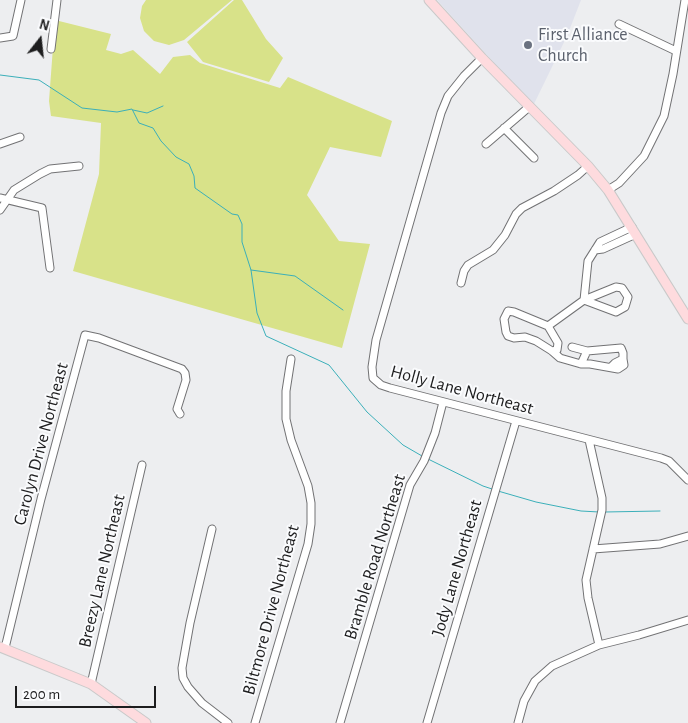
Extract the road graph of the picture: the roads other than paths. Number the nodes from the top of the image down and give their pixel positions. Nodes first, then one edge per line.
1 (20, 0) edge
2 (57, 0) edge
3 (685, 0) edge
4 (434, 2) edge
5 (619, 24) dead end
6 (0, 38) edge
7 (51, 48) dead end
8 (676, 51) junction
9 (482, 58) junction
10 (529, 107) junction
11 (504, 128) junction
12 (20, 137) dead end
13 (0, 144) edge
14 (486, 144) dead end
15 (534, 158) dead end
16 (79, 166) dead end
17 (588, 166) junction
18 (608, 190) junction
19 (0, 198) edge
20 (8, 201) junction
21 (0, 210) edge
22 (634, 230) junction
23 (50, 268) dead end
24 (461, 283) dead end
25 (584, 300) junction
26 (688, 319) edge
27 (548, 326) junction
28 (572, 347) dead end
29 (552, 351) junction
30 (587, 351) junction
31 (291, 359) dead end
32 (581, 364) junction
33 (443, 402) junction
34 (180, 414) dead end
35 (516, 421) junction
36 (589, 440) junction
37 (142, 465) dead end
38 (688, 480) edge
39 (212, 530) dead end
40 (688, 536) edge
41 (594, 549) junction
42 (688, 620) edge
43 (600, 644) junction
44 (2, 648) edge
45 (91, 684) junction
46 (146, 723) edge
47 (228, 723) edge
48 (255, 723) edge
49 (340, 723) edge
50 (427, 723) edge
51 (518, 723) edge

1 - 6 street
2 - 7 street
3 - 8 street
4 - 9 main road
5 - 8 street
8 - 18 street
9 - 10 main road
9 - 33 street, Holly Lane Northeast
10 - 11 street
10 - 17 main road
11 - 14 street
11 - 15 street
12 - 13 street
16 - 20 street
17 - 18 main road
17 - 24 street
18 - 22 main road
19 - 20 street
20 - 21 street
20 - 23 street
22 - 25 street
22 - 26 main road
25 - 25 street
25 - 27 street
27 - 29 street
27 - 29 street
28 - 30 street
29 - 32 street
30 - 32 street
30 - 32 street
31 - 48 street, Biltmore Drive Northeast
33 - 35 street, Holly Lane Northeast
33 - 49 street, Bramble Road Northeast
34 - 44 street, Carolyn Drive Northeast
35 - 36 street, Holly Lane Northeast
35 - 50 street, Jody Lane Northeast
36 - 38 street, Holly Lane Northeast
36 - 41 street
37 - 45 street, Breezy Lane Northeast
39 - 47 street
40 - 41 street
41 - 43 street
42 - 43 street
43 - 51 street
44 - 45 main road
45 - 46 main road

